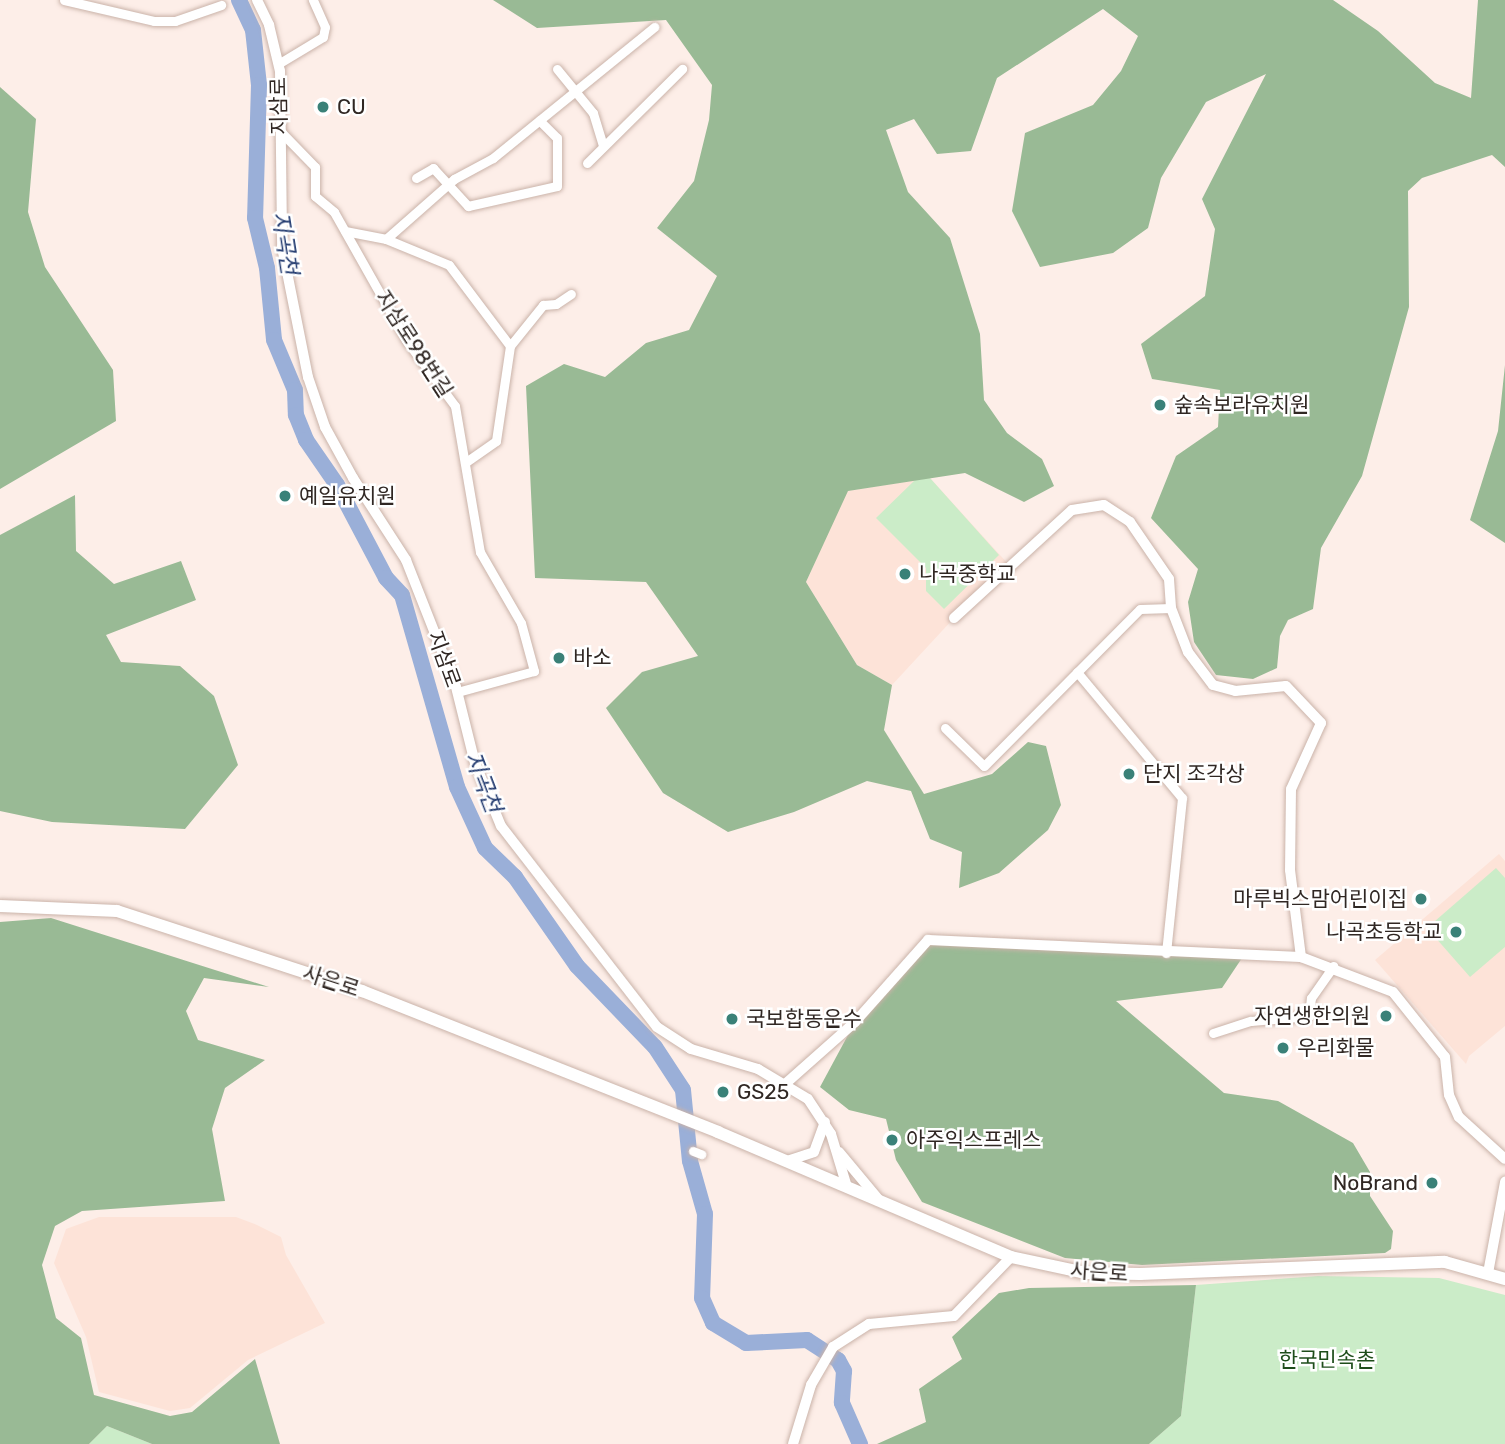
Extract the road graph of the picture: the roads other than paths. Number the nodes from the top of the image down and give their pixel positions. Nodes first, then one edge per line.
1 (64, 0) edge
2 (257, 0) edge
3 (313, 0) edge
4 (221, 5) dead end
5 (654, 27) dead end
6 (278, 64) junction
7 (557, 69) dead end
8 (682, 69) dead end
9 (577, 90) junction
10 (540, 120) junction
11 (281, 132) junction
12 (603, 146) junction
13 (587, 163) dead end
14 (416, 178) dead end
15 (449, 184) junction
16 (345, 231) junction
17 (386, 239) junction
18 (571, 294) dead end
19 (510, 346) junction
20 (465, 463) junction
21 (1171, 608) junction
22 (954, 618) dead end
23 (1077, 673) junction
24 (457, 692) junction
25 (945, 728) dead end
26 (0, 906) edge
27 (1166, 953) junction
28 (1301, 957) junction
29 (1332, 966) junction
30 (1213, 1033) dead end
31 (784, 1085) junction
32 (825, 1122) junction
33 (837, 1150) junction
34 (1505, 1158) edge
35 (787, 1161) junction
36 (1505, 1182) edge
37 (847, 1187) junction
38 (880, 1201) junction
39 (1011, 1257) junction
40 (1488, 1273) junction
41 (1505, 1279) edge
42 (793, 1444) edge

1 - 4 street
2 - 6 street, 지삼로
3 - 6 street
5 - 9 street
6 - 11 street, 지삼로
7 - 9 street
8 - 12 street
9 - 10 street
9 - 12 street
10 - 15 street
10 - 15 street
11 - 16 street, 지삼로98번길
11 - 24 street, 지삼로
12 - 13 street
14 - 15 street
15 - 17 street
16 - 17 street
16 - 20 street, 지삼로98번길
17 - 19 street
18 - 19 street
19 - 20 street
20 - 24 street, 지삼로98번길
21 - 22 street
21 - 23 street
21 - 28 street
23 - 25 street
23 - 27 street
24 - 31 street, 지삼로
26 - 35 main road, 사은로
27 - 28 street
27 - 31 street
28 - 29 street
29 - 30 street
29 - 34 street
31 - 32 street, 지삼로
32 - 33 street, 지삼로
32 - 35 street
33 - 37 street, 지삼로
33 - 38 street
35 - 37 main road, 사은로
36 - 40 street
37 - 38 main road, 사은로
38 - 39 main road, 사은로
39 - 40 main road, 사은로
39 - 42 street
40 - 41 main road, 사은로

